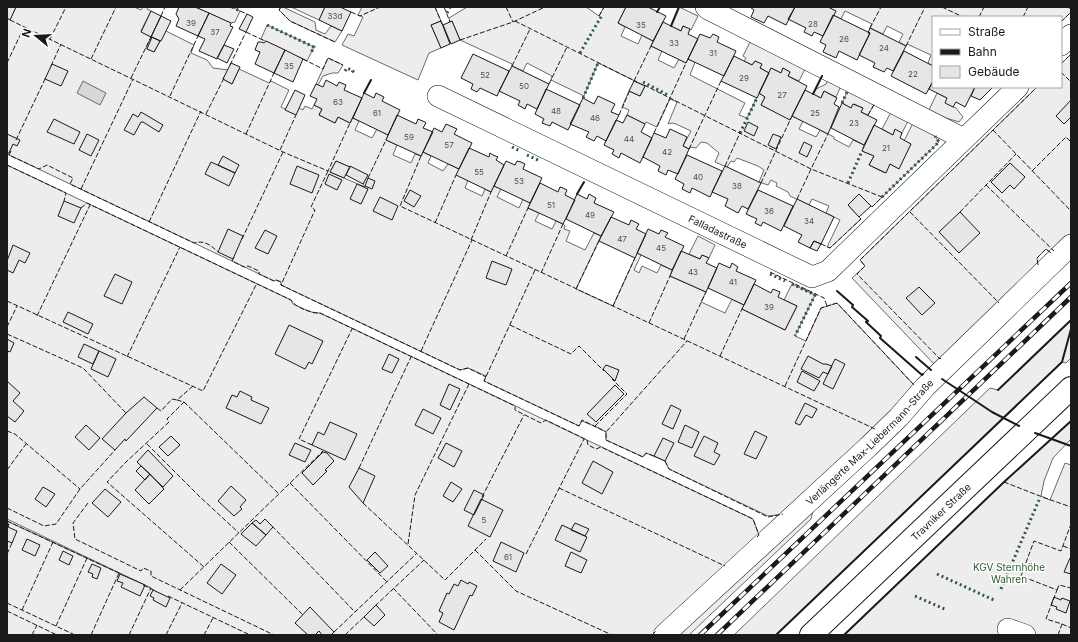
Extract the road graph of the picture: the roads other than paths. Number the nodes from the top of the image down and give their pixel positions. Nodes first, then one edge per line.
1 (706, 7) edge
2 (1071, 35) edge
3 (1062, 44) edge
4 (1017, 88) edge
5 (438, 96) dead end
6 (964, 139) junction
7 (1071, 245) edge
8 (1071, 388) edge
9 (664, 635) edge
10 (811, 635) edge

1 - 6 street
2 - 3 street
4 - 6 street, Falladastraße
5 - 6 street, Falladastraße
7 - 9 street, Verlängerte Max-Liebermann-Straße
8 - 10 main road, Travniker Straße

